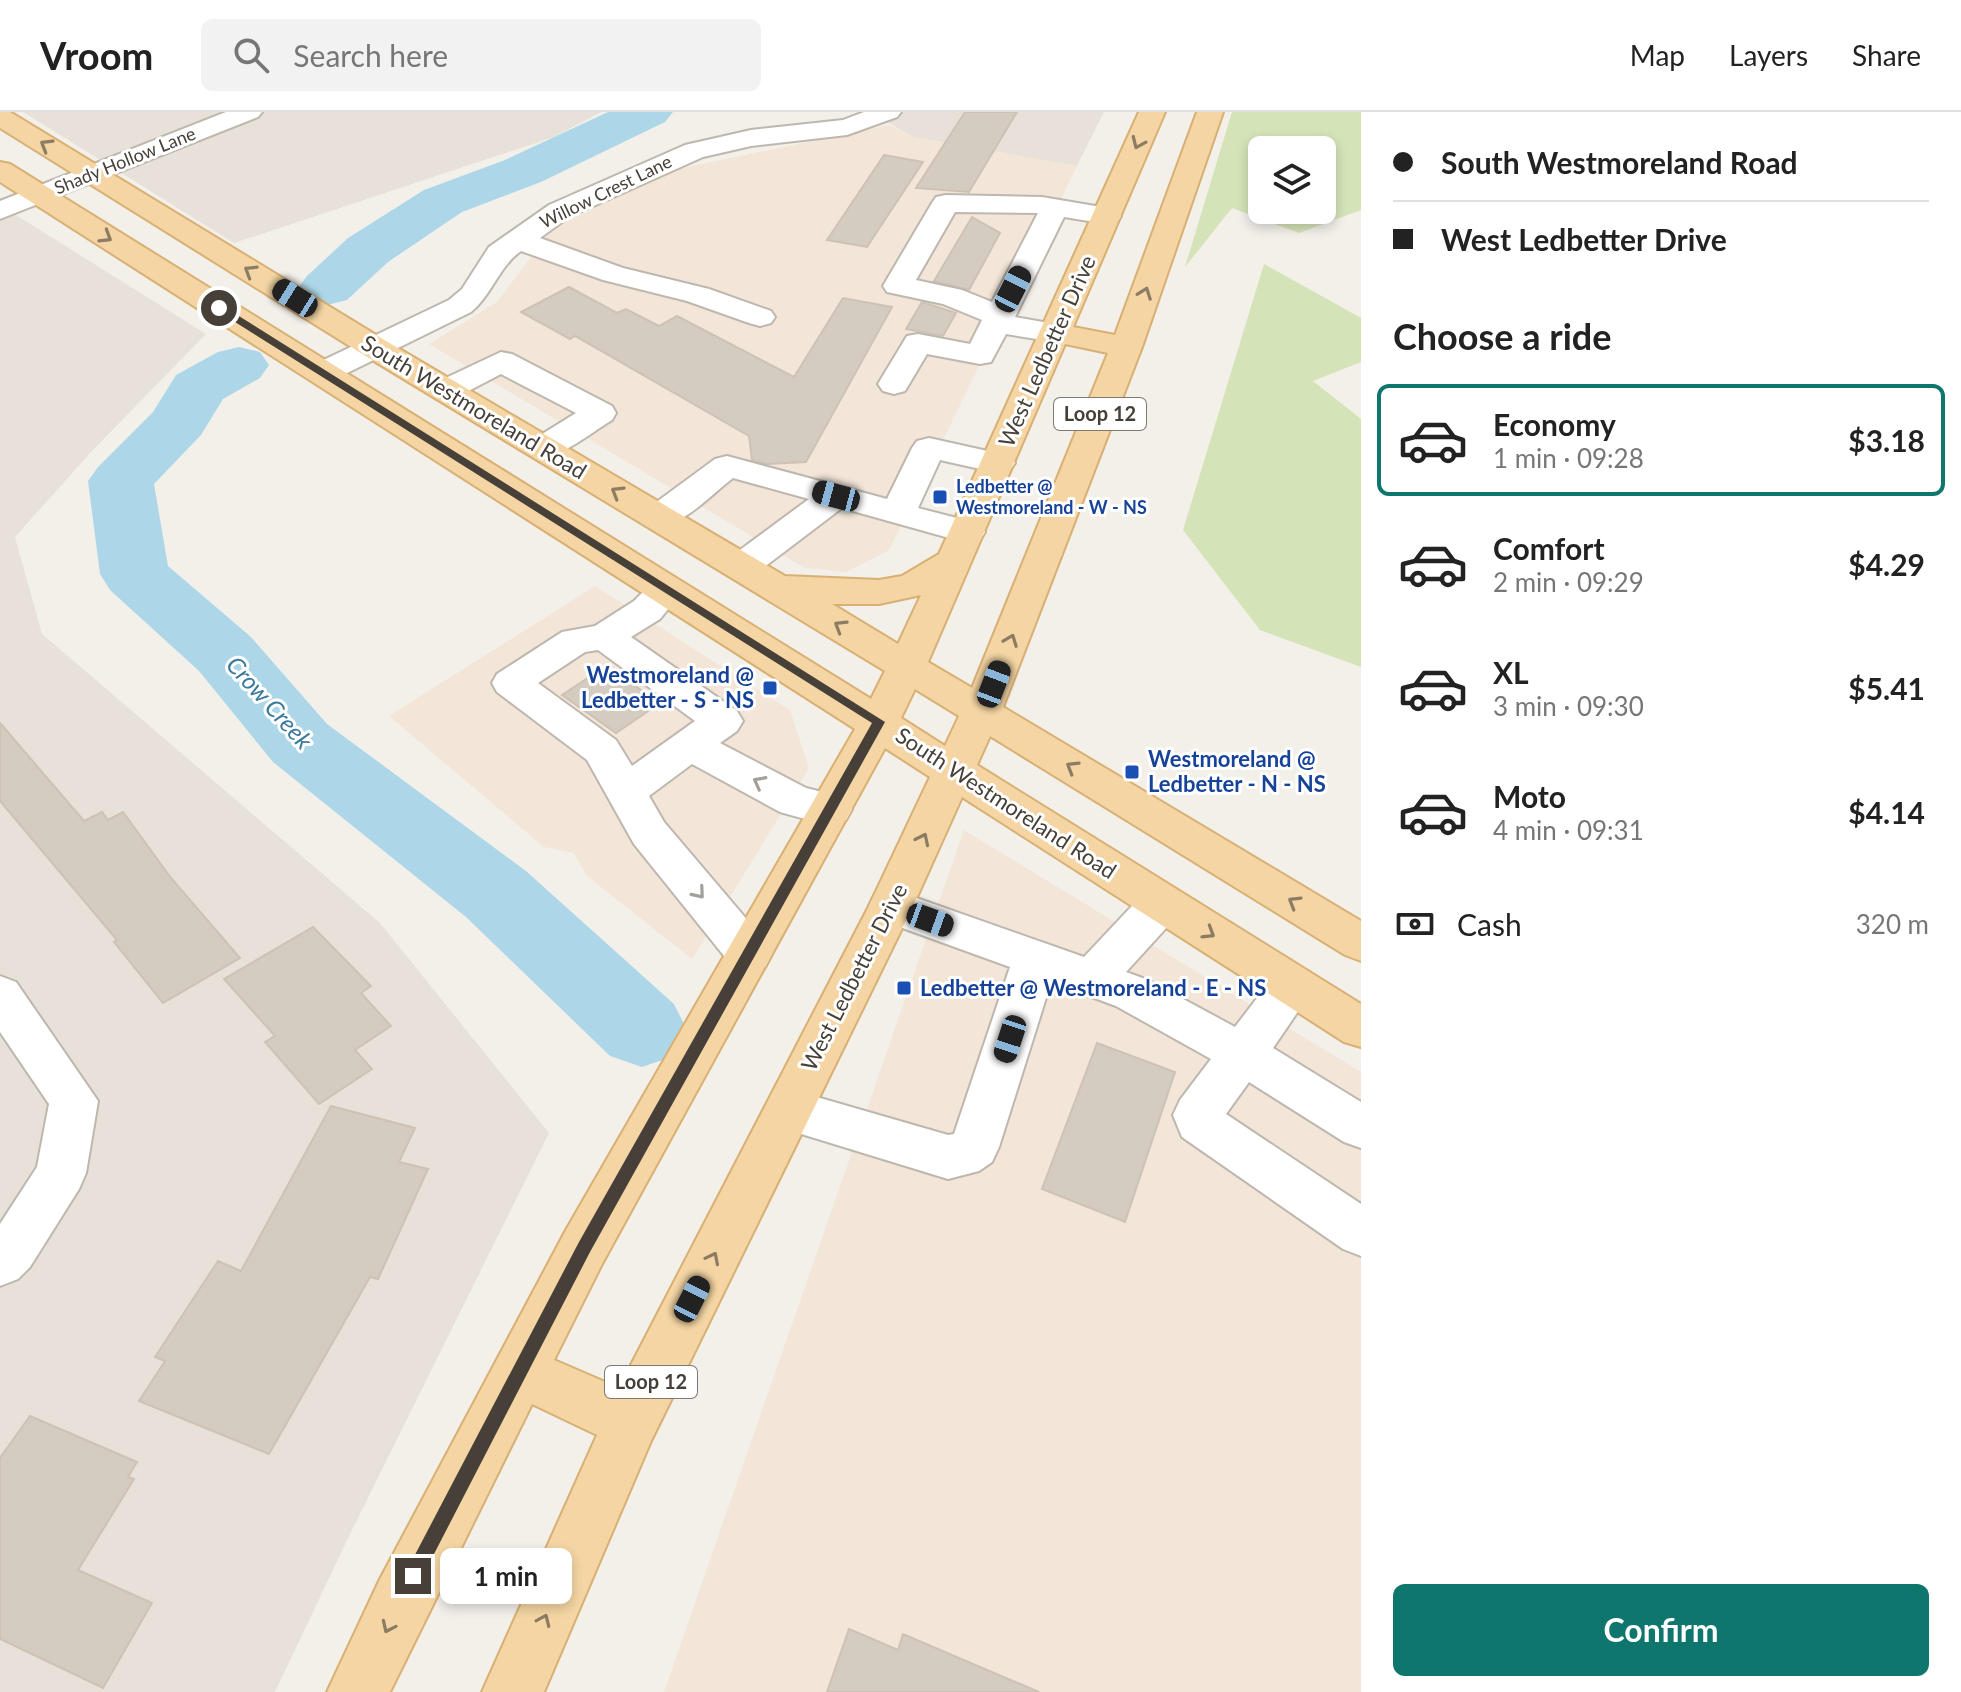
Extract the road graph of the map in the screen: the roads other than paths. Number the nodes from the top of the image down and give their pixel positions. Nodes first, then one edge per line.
1 (249, 112) edge
2 (888, 112) edge
3 (1152, 112) edge
4 (1210, 112) edge
5 (0, 117) edge
6 (0, 170) edge
7 (92, 173) junction
8 (40, 195) junction
9 (1055, 207) junction
10 (0, 211) edge
11 (1107, 216) junction
12 (516, 239) junction
13 (448, 314) junction
14 (760, 317) dead end
15 (997, 320) junction
16 (1055, 333) junction
17 (1126, 347) junction
18 (375, 348) junction
19 (501, 361) junction
20 (322, 373) junction
21 (894, 384) dead end
22 (446, 390) junction
23 (543, 448) junction
24 (998, 463) junction
25 (836, 496) junction
26 (898, 513) junction
27 (659, 517) junction
28 (960, 547) junction
29 (758, 576) junction
30 (665, 591) junction
31 (605, 637) junction
32 (906, 667) junction
33 (981, 712) junction
34 (879, 722) junction
35 (690, 745) junction
36 (955, 769) junction
37 (627, 791) junction
38 (831, 809) junction
39 (1162, 903) junction
40 (891, 906) junction
41 (1361, 943) edge
42 (749, 954) junction
43 (1036, 958) junction
44 (1093, 978) junction
45 (1293, 985) junction
46 (0, 995) edge
47 (1361, 1028) edge
48 (1241, 1053) junction
49 (789, 1110) junction
50 (1361, 1127) edge
51 (1361, 1233) edge
52 (0, 1262) edge
53 (519, 1371) junction
54 (631, 1422) junction
55 (358, 1692) edge
56 (513, 1692) edge

1 - 7 street, Shady Hollow Lane
2 - 12 street, Willow Crest Lane
3 -> 11 main road, West Ledbetter Drive / Loop 12
17 -> 4 main road, West Ledbetter Drive / Loop 12
7 -> 5 main road, South Westmoreland Road
6 - 8 main road, South Westmoreland Road
7 - 8 street, Shady Hollow Lane
18 -> 7 main road, South Westmoreland Road
8 - 10 street, Shady Hollow Lane
8 -> 20 main road, South Westmoreland Road
9 - 11 street
9 - 15 street
9 - 15 street
11 - 16 main road, West Ledbetter Drive / Loop 12
12 - 13 street, Willow Crest Lane
12 - 14 street
13 - 18 street, Willow Crest Lane
13 - 19 street
15 - 16 street
15 - 21 street
16 - 17 main road
16 - 24 main road, West Ledbetter Drive / Loop 12
33 -> 17 main road, West Ledbetter Drive / Loop 12
18 - 20 street, Willow Crest Lane
18 - 22 main road, South Westmoreland Road
19 - 22 street
19 - 23 street
20 - 30 main road, South Westmoreland Road
22 - 23 main road, South Westmoreland Road
27 -> 23 main road, South Westmoreland Road
24 - 26 street
24 - 28 main road, West Ledbetter Drive / Loop 12
25 - 26 street
25 - 27 street
25 - 29 street
26 - 28 street
27 - 29 main road, South Westmoreland Road
28 - 29 main road
28 - 32 main road, West Ledbetter Drive / Loop 12
32 -> 29 main road, South Westmoreland Road
30 - 31 street
30 - 34 main road, South Westmoreland Road
31 - 35 street
31 - 37 street
32 - 33 main road, South Westmoreland Road
32 - 34 main road, West Ledbetter Drive / Loop 12
33 - 36 main road, West Ledbetter Drive / Loop 12
41 -> 33 main road, South Westmoreland Road
34 - 36 main road, South Westmoreland Road
34 - 38 main road, West Ledbetter Drive / Loop 12
35 - 37 street
38 -> 35 street
36 - 39 main road, South Westmoreland Road
40 -> 36 main road, West Ledbetter Drive / Loop 12
37 -> 42 street
38 - 42 main road, West Ledbetter Drive / Loop 12
39 - 44 street
39 -> 45 main road, South Westmoreland Road
40 - 43 street
40 - 49 main road, West Ledbetter Drive / Loop 12
42 - 53 main road, West Ledbetter Drive / Loop 12
43 - 44 street
43 - 49 street
44 - 48 street
45 - 47 main road, South Westmoreland Road
45 - 48 street
46 - 52 street
48 - 50 street
48 - 51 street
54 -> 49 main road, West Ledbetter Drive / Loop 12
53 - 54 main road
53 -> 55 main road, West Ledbetter Drive / Loop 12
56 -> 54 main road, West Ledbetter Drive / Loop 12

